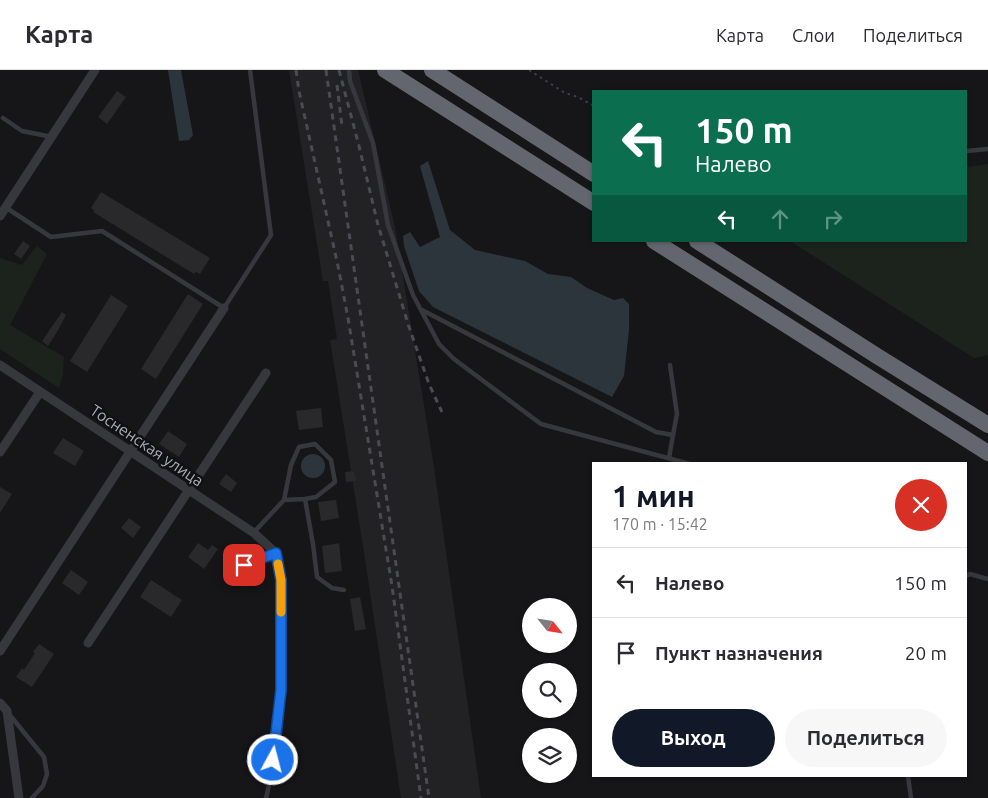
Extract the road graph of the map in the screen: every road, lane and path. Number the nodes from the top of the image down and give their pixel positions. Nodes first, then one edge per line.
1 (95, 70) edge
2 (250, 70) edge
3 (349, 70) edge
4 (385, 70) edge
5 (432, 70) edge
6 (529, 70) edge
7 (592, 105) edge
8 (3, 118) dead end
9 (52, 137) junction
10 (988, 149) edge
11 (967, 151) edge
12 (592, 173) edge
13 (592, 202) edge
14 (2, 211) edge
15 (656, 242) edge
16 (699, 242) edge
17 (224, 308) junction
18 (421, 309) junction
19 (0, 365) edge
20 (670, 365) dead end
21 (266, 373) dead end
22 (40, 392) junction
23 (988, 425) edge
24 (673, 435) junction
25 (130, 451) junction
26 (0, 452) edge
27 (988, 453) edge
28 (669, 458) junction
29 (683, 462) edge
30 (189, 490) junction
31 (305, 499) junction
32 (284, 500) junction
33 (254, 534) junction
34 (276, 553) junction
35 (228, 572) dead end
36 (967, 576) edge
37 (988, 579) edge
38 (344, 590) dead end
39 (88, 643) dead end
40 (0, 651) edge
41 (281, 690) joint
42 (0, 703) edge
43 (7, 711) junction
44 (908, 777) edge
45 (18, 798) edge
46 (32, 798) edge
47 (266, 798) edge
48 (911, 798) edge

1 - 9 street
2 - 17 lane
3 - 18 lane
4 - 13 highway
5 - 12 highway
6 - 7 path
8 - 9 lane
9 - 14 street
10 - 11 lane
14 - 17 lane
15 - 27 highway
16 - 23 highway
17 - 25 street
18 - 24 lane
18 - 28 lane
19 - 22 street, Тосненская улица
20 - 24 lane
21 - 30 street
22 - 25 street, Тосненская улица
22 - 26 street
24 - 28 lane
25 - 30 street, Тосненская улица
25 - 40 street
28 - 29 lane
30 - 33 street, Тосненская улица
30 - 39 street
31 - 32 lane
31 - 32 lane
31 - 38 lane
32 - 33 lane
33 - 34 street, Тосненская улица
34 - 35 lane
34 - 41 street
36 - 37 lane
41 - 47 lane
42 - 43 street
43 - 45 street
43 - 46 lane
44 - 48 lane

